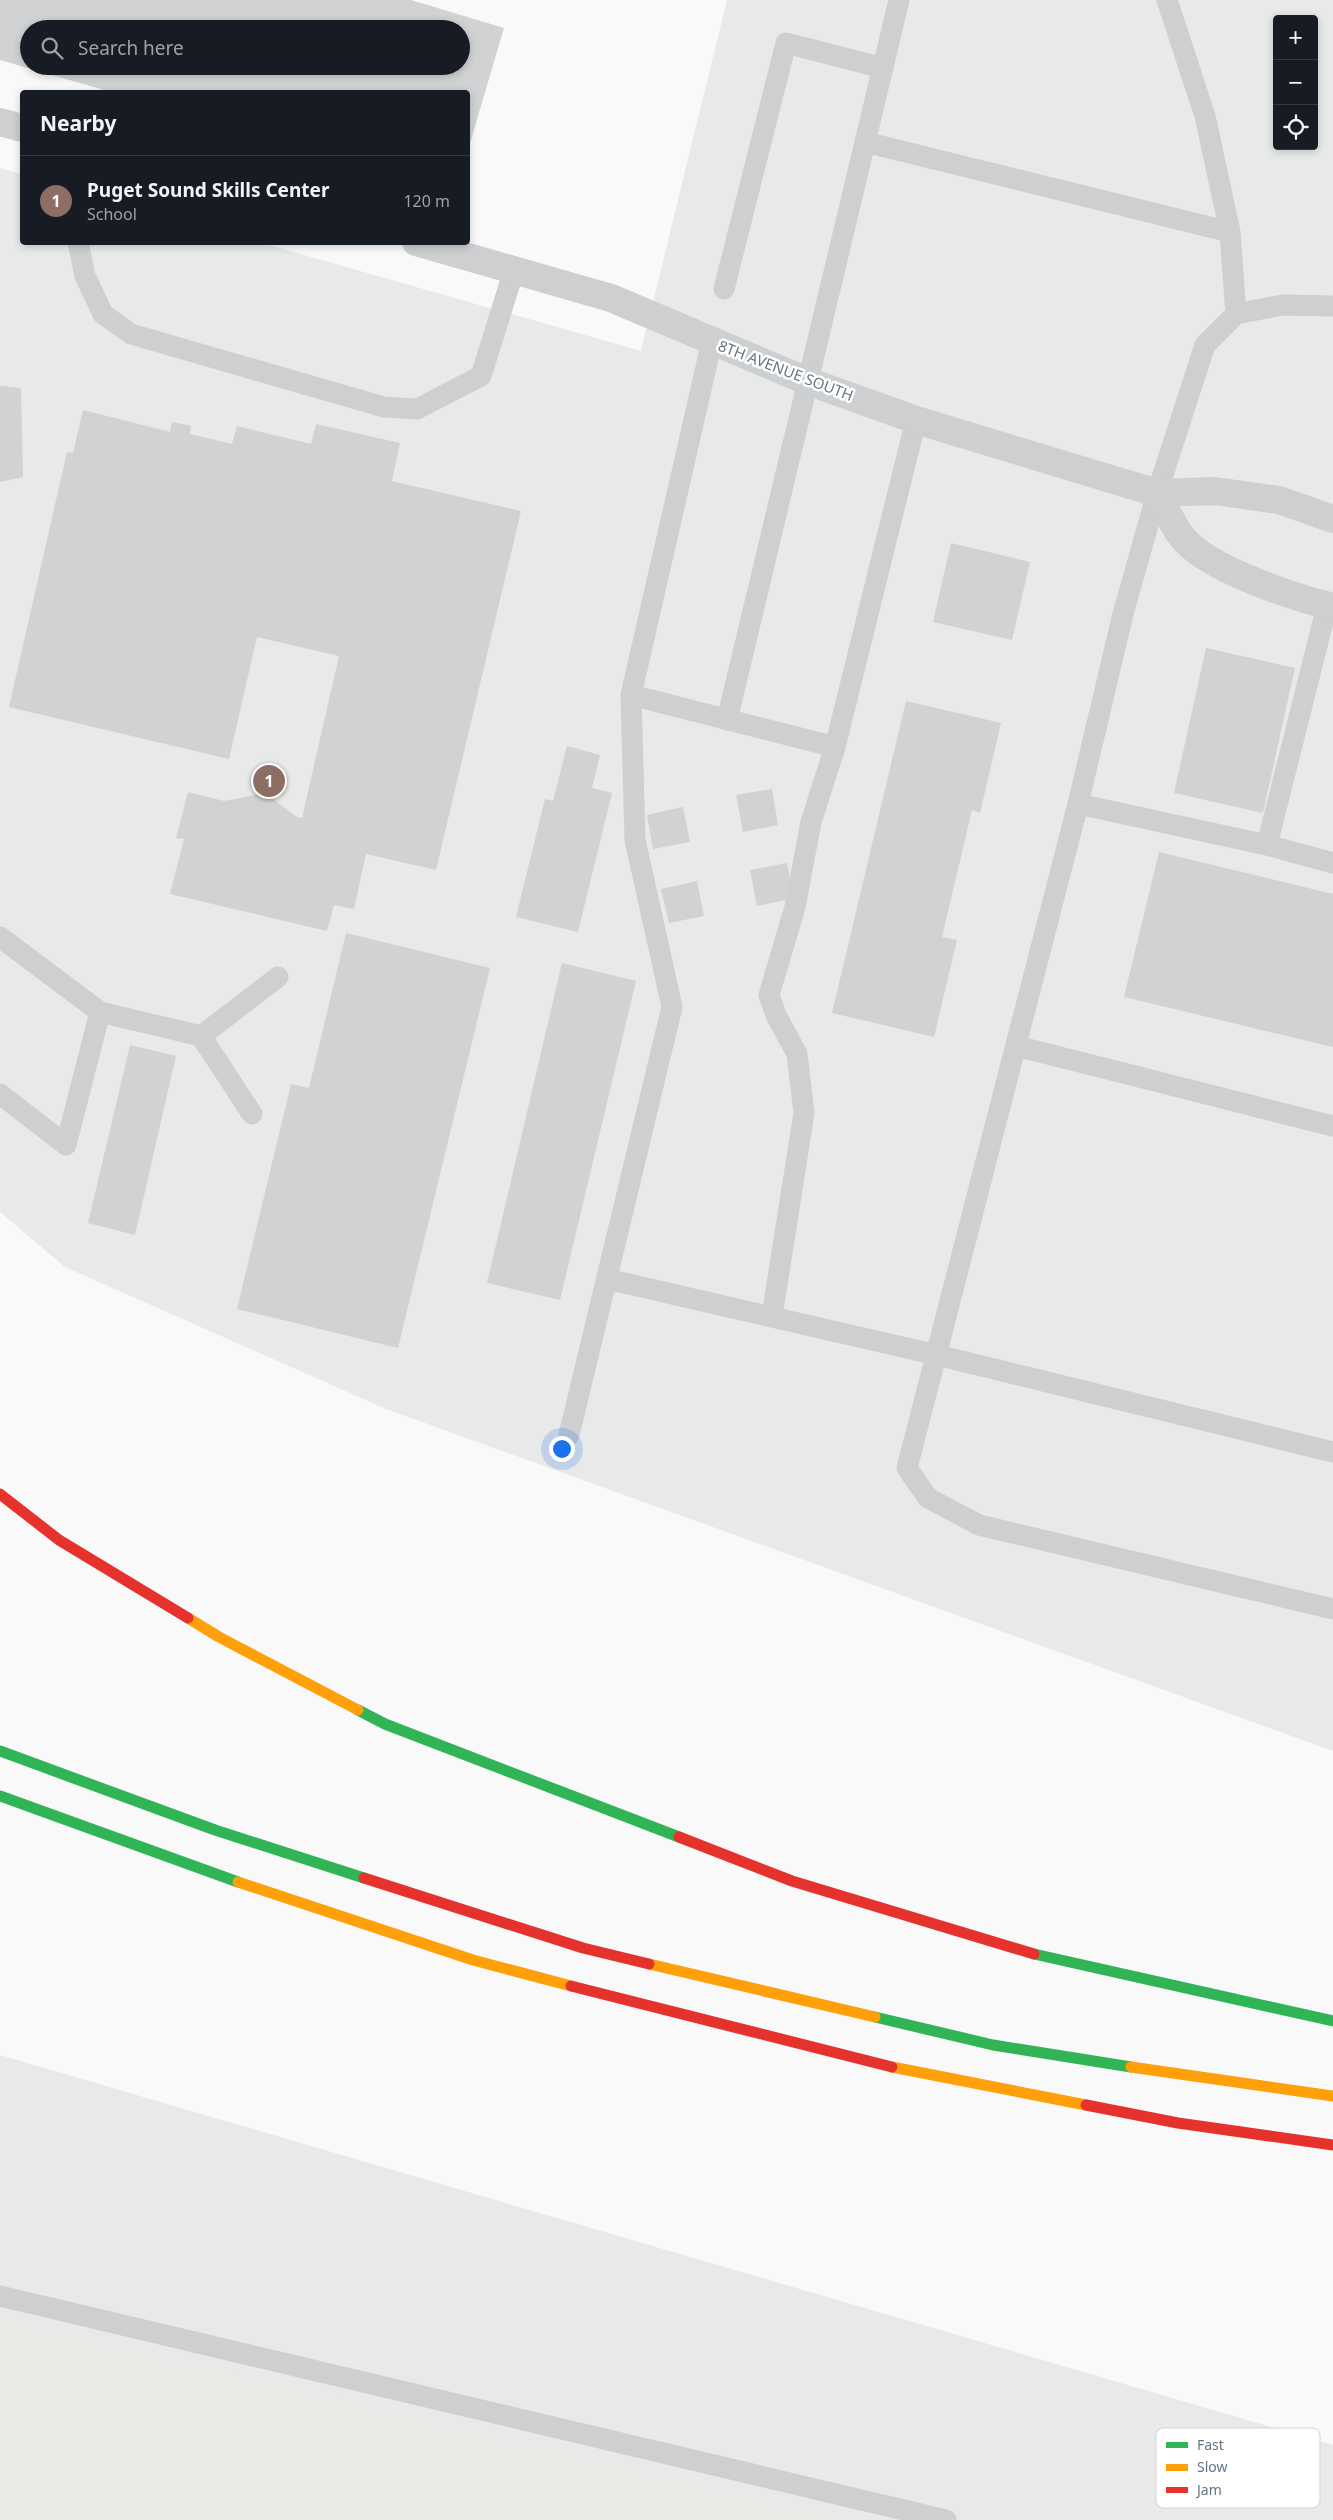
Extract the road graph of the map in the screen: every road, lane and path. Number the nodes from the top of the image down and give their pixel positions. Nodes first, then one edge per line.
1 (899, 0) edge
2 (1167, 0) edge
3 (883, 68) junction
4 (0, 122) edge
5 (20, 127) edge
6 (865, 142) junction
7 (1230, 232) junction
8 (79, 245) edge
9 (426, 245) edge
10 (514, 270) junction
11 (724, 289) dead end
12 (1333, 306) edge
13 (1236, 314) junction
14 (712, 341) junction
15 (807, 381) junction
16 (916, 420) junction
17 (1158, 493) junction
18 (1333, 519) edge
19 (1330, 606) edge
20 (631, 695) junction
21 (727, 720) junction
22 (835, 747) junction
23 (1078, 804) junction
24 (1267, 846) junction
25 (1333, 863) edge
26 (0, 937) edge
27 (278, 977) dead end
28 (100, 1012) junction
29 (202, 1036) junction
30 (1016, 1046) junction
31 (0, 1094) edge
32 (252, 1114) dead end
33 (1333, 1126) edge
34 (607, 1279) junction
35 (772, 1316) junction
36 (937, 1355) junction
37 (569, 1434) dead end
38 (1333, 1452) edge
39 (0, 1494) edge
40 (1333, 1609) edge
41 (0, 1751) edge
42 (0, 1796) edge
43 (1333, 2021) edge
44 (1333, 2096) edge
45 (1333, 2144) edge
46 (0, 2296) edge
47 (946, 2520) edge

1 - 3 lane
2 - 7 lane
3 - 6 lane
3 - 11 lane
4 - 5 street
6 - 7 lane
6 - 15 lane
7 - 13 lane
8 - 10 lane
9 - 10 street, 8TH AVENUE SOUTH
10 - 14 street, 8TH AVENUE SOUTH
12 - 13 lane
13 - 17 lane
14 - 15 street, 8TH AVENUE SOUTH
14 - 20 lane
15 - 16 street, 8TH AVENUE SOUTH
15 - 21 lane
16 - 17 street, 8TH AVENUE SOUTH
16 - 22 lane
17 - 18 street, 8TH AVENUE SOUTH
17 - 19 street
17 - 23 lane
19 - 24 lane
20 - 21 lane
20 - 34 lane
21 - 22 lane
22 - 35 lane
23 - 24 lane
23 - 30 lane
24 - 25 lane
26 - 28 lane
27 - 29 lane
28 - 29 lane
28 - 31 lane
29 - 32 lane
30 - 33 lane
30 - 36 lane
34 - 35 lane
34 - 37 lane
35 - 36 lane
36 - 38 lane
36 - 40 lane
39 - 43 highway
41 - 44 highway
42 - 45 highway
46 - 47 lane

